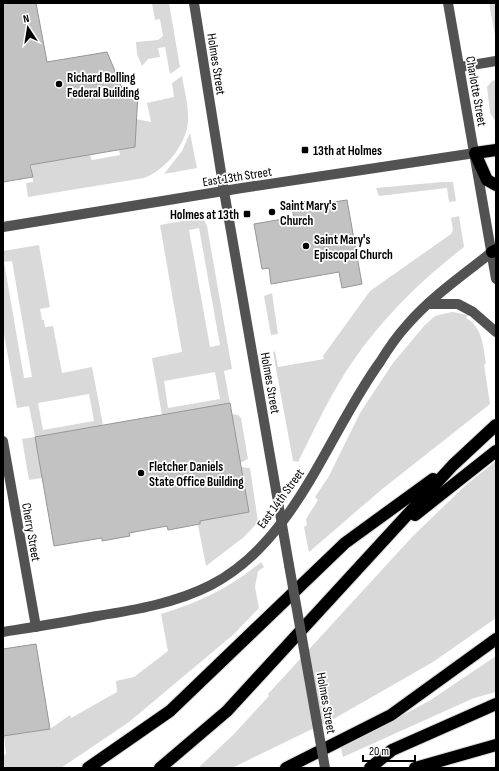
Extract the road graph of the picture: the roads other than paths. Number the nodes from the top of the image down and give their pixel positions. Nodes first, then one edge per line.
1 (194, 3) edge
2 (448, 3) edge
3 (496, 61) edge
4 (460, 67) junction
5 (496, 150) edge
6 (475, 153) junction
7 (496, 185) edge
8 (224, 191) junction
9 (3, 227) edge
10 (494, 251) edge
11 (496, 279) edge
12 (428, 304) junction
13 (496, 332) edge
14 (496, 425) edge
15 (3, 441) edge
16 (496, 451) edge
17 (453, 465) junction
18 (282, 521) junction
19 (387, 539) junction
20 (36, 627) junction
21 (3, 632) edge
22 (496, 639) edge
23 (496, 704) edge
24 (496, 745) edge
25 (88, 768) edge
26 (160, 768) edge
27 (286, 768) edge
28 (325, 768) edge
29 (370, 768) edge
30 (415, 768) edge

1 - 8 street, Holmes Street
2 - 4 street, Charlotte Street
3 - 4 street
4 - 6 street, Charlotte Street
5 - 6 highway
6 - 7 highway
6 - 8 street, East 13th Street
6 - 10 street, Charlotte Street
8 - 9 street, East 13th Street
8 - 18 street, Holmes Street
10 - 11 street, Charlotte Street
10 - 12 street, East 14th Street
12 - 13 street
12 - 18 street, East 14th Street
14 - 17 highway
15 - 20 street, Cherry Street
16 - 19 highway
17 - 19 highway
17 - 25 highway
18 - 20 street, East 14th Street
18 - 28 street, Holmes Street, bridge
19 - 26 highway
20 - 21 street, East 14th Street
22 - 27 highway
23 - 29 highway
24 - 30 highway

